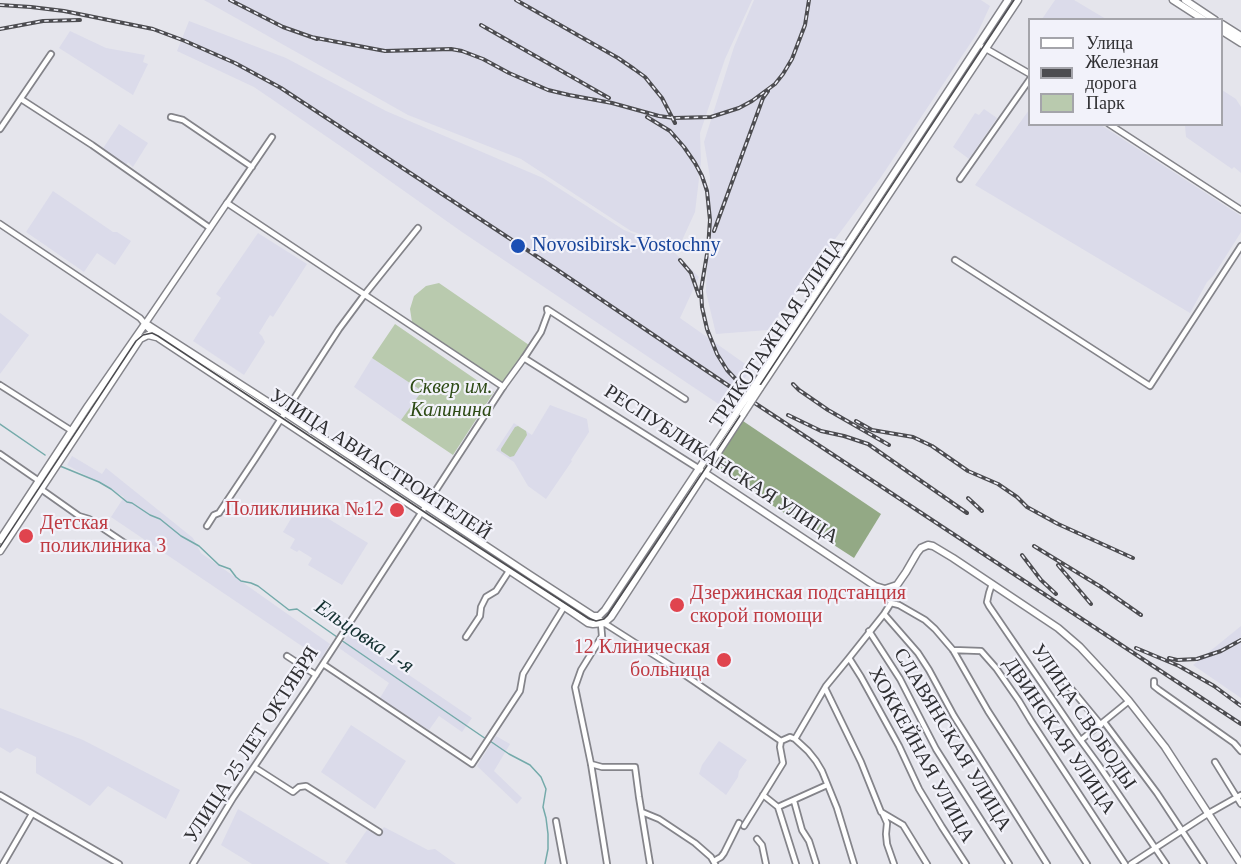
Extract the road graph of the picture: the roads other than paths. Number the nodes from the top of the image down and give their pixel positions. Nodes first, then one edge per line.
1 (1008, 0) edge
2 (1018, 0) edge
3 (1173, 0) edge
4 (1185, 0) edge
5 (1201, 18) edge
6 (1212, 18) edge
7 (1223, 25) edge
8 (1223, 32) edge
9 (1241, 36) edge
10 (1241, 43) edge
11 (978, 45) junction
12 (986, 48) junction
13 (51, 54) dead end
14 (1028, 73) edge
15 (1028, 80) edge
16 (21, 99) junction
17 (171, 117) dead end
18 (1112, 126) edge
19 (0, 129) edge
20 (272, 137) dead end
21 (252, 167) junction
22 (960, 179) dead end
23 (227, 203) junction
24 (1241, 210) edge
25 (0, 224) edge
26 (210, 228) junction
27 (418, 228) dead end
28 (1241, 246) edge
29 (955, 260) dead end
30 (365, 294) junction
31 (145, 324) junction
32 (143, 336) junction
33 (157, 337) junction
34 (524, 358) junction
35 (0, 385) edge
36 (503, 387) junction
37 (757, 387) junction
38 (684, 399) dead end
39 (285, 413) junction
40 (281, 420) junction
41 (72, 432) junction
42 (0, 454) edge
43 (702, 471) junction
44 (39, 485) junction
45 (423, 509) junction
46 (207, 526) dead end
47 (653, 538) junction
48 (0, 540) edge
49 (661, 542) junction
50 (132, 548) dead end
51 (0, 551) edge
52 (509, 571) junction
53 (992, 584) junction
54 (885, 589) junction
55 (891, 603) junction
56 (564, 607) junction
57 (590, 615) junction
58 (886, 615) junction
59 (583, 619) junction
60 (603, 624) junction
61 (869, 631) junction
62 (466, 637) dead end
63 (953, 650) junction
64 (287, 656) dead end
65 (849, 658) junction
66 (323, 664) junction
67 (1054, 668) dead end
68 (316, 675) junction
69 (1154, 681) dead end
70 (825, 688) junction
71 (1129, 701) junction
72 (1102, 724) junction
73 (795, 739) junction
74 (1081, 740) junction
75 (781, 741) junction
76 (1241, 751) edge
77 (640, 759) dead end
78 (1215, 762) dead end
79 (591, 764) junction
80 (254, 767) junction
81 (636, 767) junction
82 (827, 785) junction
83 (0, 795) edge
84 (763, 795) junction
85 (1239, 796) edge
86 (794, 801) junction
87 (1241, 804) edge
88 (778, 807) junction
89 (642, 812) junction
90 (882, 812) junction
91 (1209, 813) junction
92 (32, 814) junction
93 (892, 818) junction
94 (556, 821) dead end
95 (739, 823) dead end
96 (887, 823) junction
97 (744, 826) dead end
98 (1183, 830) junction
99 (379, 832) dead end
100 (757, 839) dead end
101 (1155, 848) junction
102 (714, 863) edge
103 (816, 863) edge
104 (3, 864) edge
105 (119, 864) edge
106 (193, 864) edge
107 (564, 864) edge
108 (607, 864) edge
109 (650, 864) edge
110 (766, 864) edge
111 (796, 864) edge
112 (854, 864) edge
113 (894, 864) edge
114 (927, 864) edge
115 (966, 864) edge
116 (1009, 864) edge
117 (1047, 864) edge
118 (1087, 864) edge
119 (1125, 864) edge
120 (1131, 864) edge
121 (1166, 864) edge
122 (1204, 864) edge
123 (1241, 864) edge

1 - 11 main road, ТРИКОТАЖНАЯ УЛИЦА
2 - 12 main road, ТРИКОТАЖНАЯ УЛИЦА
3 - 5 main road
4 - 6 main road
7 - 9 main road
8 - 10 main road
11 - 12 street
11 - 37 main road, ТРИКОТАЖНАЯ УЛИЦА
12 - 14 street
12 - 37 main road, ТРИКОТАЖНАЯ УЛИЦА
13 - 16 street
15 - 22 street
16 - 19 street
16 - 26 street
17 - 21 street
18 - 24 street
20 - 21 street
21 - 23 street
23 - 26 street
23 - 30 street
25 - 31 street, УЛИЦА АВИАСТРОИТЕЛЕЙ
26 - 31 street
27 - 30 street
28 - 29 street
30 - 36 street
30 - 39 street
31 - 32 main road
31 - 33 main road, УЛИЦА АВИАСТРОИТЕЛЕЙ
31 - 39 main road, УЛИЦА АВИАСТРОИТЕЛЕЙ
31 - 41 main road
32 - 33 main road
32 - 44 main road
33 - 40 main road, УЛИЦА АВИАСТРОИТЕЛЕЙ
34 - 36 street, УЛИЦА 25 ЛЕТ ОКТЯБРЯ
34 - 38 street, УЛИЦА 25 ЛЕТ ОКТЯБРЯ
34 - 43 street, РЕСПУБЛИКАНСКАЯ УЛИЦА
35 - 41 street
36 - 45 street, УЛИЦА 25 ЛЕТ ОКТЯБРЯ
37 - 43 main road, ТРИКОТАЖНАЯ УЛИЦА, bridge
39 - 40 street
39 - 45 main road, УЛИЦА АВИАСТРОИТЕЛЕЙ
40 - 45 main road, УЛИЦА АВИАСТРОИТЕЛЕЙ
40 - 46 street
41 - 44 main road
42 - 44 street
43 - 47 main road, ТРИКОТАЖНАЯ УЛИЦА
43 - 49 main road, ТРИКОТАЖНАЯ УЛИЦА
43 - 54 main road, РЕСПУБЛИКАНСКАЯ УЛИЦА
44 - 48 main road
44 - 50 street
44 - 51 main road
45 - 52 main road, УЛИЦА АВИАСТРОИТЕЛЕЙ
45 - 57 main road, УЛИЦА АВИАСТРОИТЕЛЕЙ
45 - 66 street, УЛИЦА 25 ЛЕТ ОКТЯБРЯ
47 - 49 main road
47 - 57 main road, ТРИКОТАЖНАЯ УЛИЦА
49 - 60 main road, ТРИКОТАЖНАЯ УЛИЦА
52 - 56 main road, УЛИЦА АВИАСТРОИТЕЛЕЙ
52 - 62 street
53 - 54 main road
53 - 71 main road
53 - 74 street, УЛИЦА СВОБОДЫ
54 - 55 street
55 - 58 street, ХОККЕЙНАЯ УЛИЦА
55 - 63 street
56 - 59 main road, УЛИЦА АВИАСТРОИТЕЛЕЙ
56 - 66 street
57 - 59 main road, ТРИКОТАЖНАЯ УЛИЦА
57 - 60 main road, УЛИЦА АВИАСТРОИТЕЛЕЙ
58 - 61 street, ХОККЕЙНАЯ УЛИЦА
58 - 117 street
59 - 60 main road, УЛИЦА АВИАСТРОИТЕЛЕЙ
60 - 75 street
60 - 79 street, ТРИКОТАЖНАЯ УЛИЦА
61 - 65 street, ХОККЕЙНАЯ УЛИЦА
61 - 116 street, СЛАВЯНСКАЯ УЛИЦА
63 - 118 street
63 - 119 street, ДВИНСКАЯ УЛИЦА
64 - 68 street
65 - 70 street
65 - 115 street, ХОККЕЙНАЯ УЛИЦА
66 - 68 street, УЛИЦА 25 ЛЕТ ОКТЯБРЯ
67 - 72 street
68 - 80 street, УЛИЦА 25 ЛЕТ ОКТЯБРЯ
69 - 76 street
70 - 73 street
70 - 90 street
71 - 72 street
71 - 91 main road
72 - 74 street
72 - 98 street
73 - 75 street
73 - 82 street
74 - 101 street, УЛИЦА СВОБОДЫ
75 - 84 street
77 - 81 street
78 - 85 street
79 - 81 street
79 - 108 street
80 - 99 street
80 - 106 street, УЛИЦА 25 ЛЕТ ОКТЯБРЯ
81 - 89 street
82 - 86 street
82 - 112 street
83 - 92 street
84 - 88 street
84 - 97 street
85 - 87 street
85 - 91 street
86 - 88 street
86 - 103 street
88 - 111 street
89 - 102 street
89 - 109 street
90 - 93 street
90 - 96 street
91 - 98 street
91 - 123 main road
92 - 104 street
92 - 105 street
93 - 96 street
93 - 114 street
94 - 107 street
95 - 102 street
96 - 113 street
98 - 101 street
98 - 122 street
100 - 110 street
101 - 120 street
101 - 121 street, УЛИЦА СВОБОДЫ

